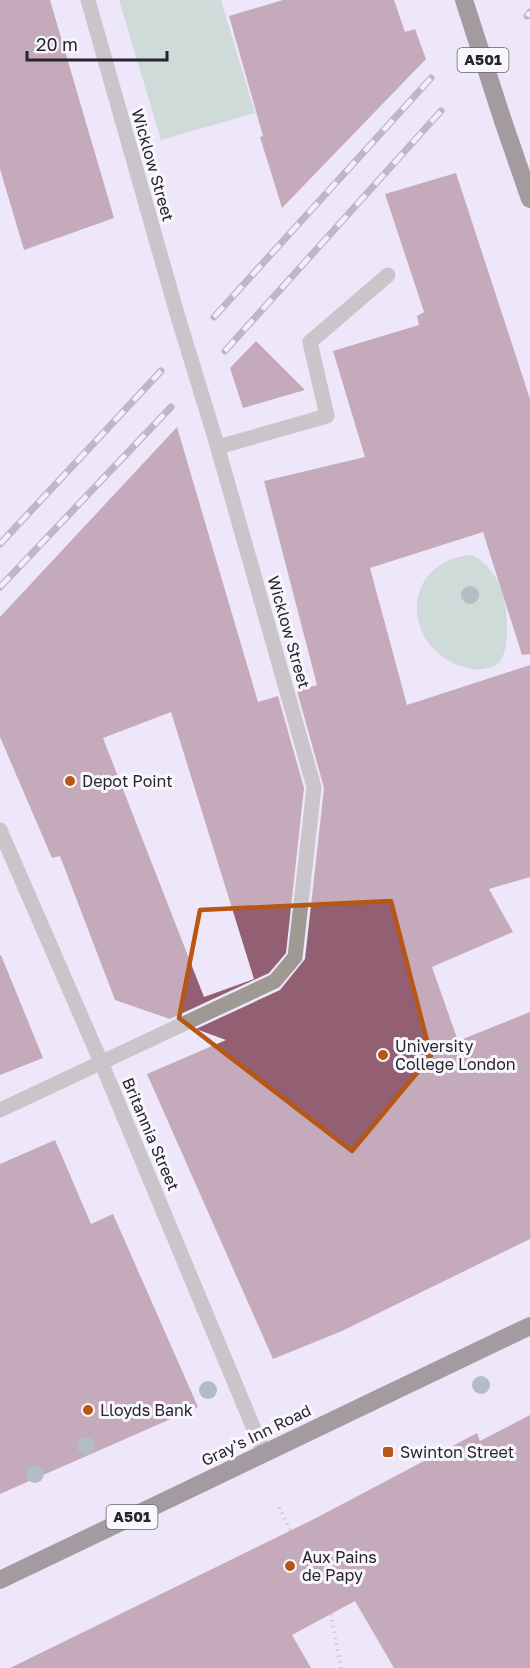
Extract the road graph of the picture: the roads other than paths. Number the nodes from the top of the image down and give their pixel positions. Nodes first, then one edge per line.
1 (88, 0) edge
2 (464, 0) edge
3 (530, 199) edge
4 (388, 275) dead end
5 (217, 443) junction
6 (0, 830) edge
7 (101, 1062) junction
8 (0, 1110) edge
9 (530, 1326) edge
10 (264, 1453) junction
11 (0, 1580) edge

1 - 5 street, Wicklow Street, bridge
2 - 3 highway, A501, bridge
4 - 5 street
5 - 7 street, Wicklow Street
6 - 7 street, Britannia Street
7 - 8 street, Wicklow Street
7 - 10 street, Britannia Street
9 - 10 highway, Gray's Inn Road / A501
10 - 11 highway, Gray's Inn Road / A501

